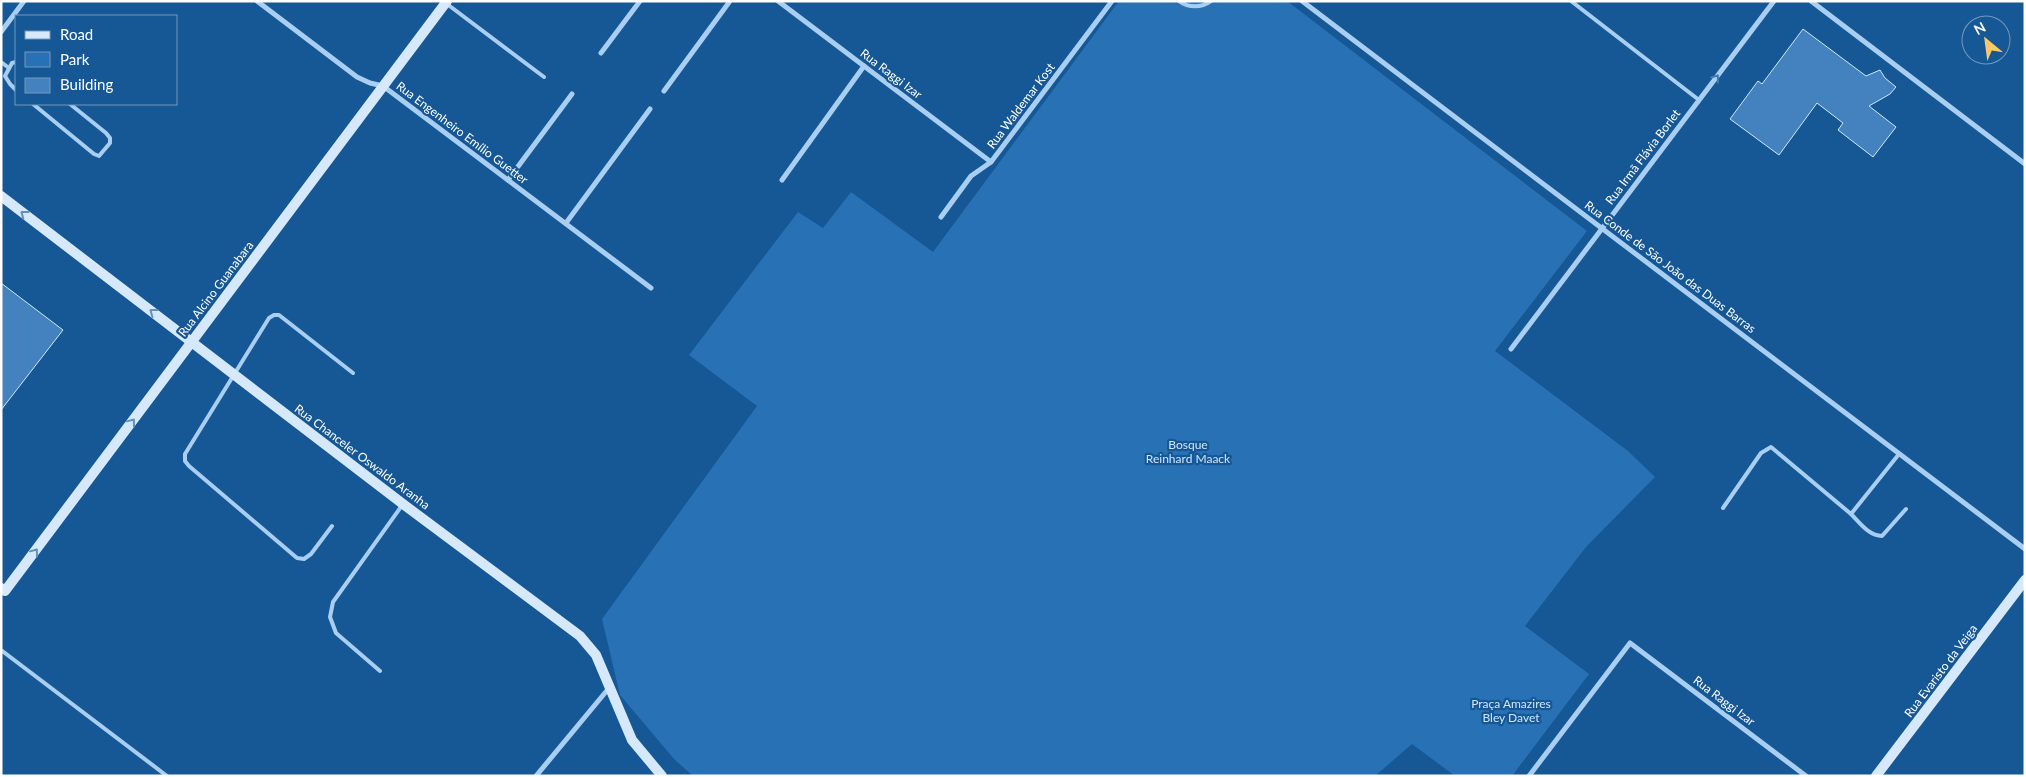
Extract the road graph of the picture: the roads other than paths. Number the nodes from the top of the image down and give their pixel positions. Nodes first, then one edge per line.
1 (24, 1) edge
2 (257, 1) edge
3 (640, 1) edge
4 (730, 1) edge
5 (778, 1) edge
6 (1112, 1) edge
7 (1179, 1) edge
8 (1212, 1) edge
9 (1302, 1) edge
10 (1570, 1) edge
11 (1774, 1) edge
12 (1811, 1) edge
13 (446, 2) edge
14 (1, 32) edge
15 (601, 53) dead end
16 (1, 62) edge
17 (15, 62) edge
18 (864, 66) junction
19 (9, 68) junction
20 (544, 77) dead end
21 (383, 86) junction
22 (15, 89) edge
23 (664, 91) dead end
24 (572, 94) dead end
25 (1699, 100) junction
26 (34, 105) edge
27 (71, 105) edge
28 (650, 109) dead end
29 (991, 162) junction
30 (2025, 164) edge
31 (508, 180) junction
32 (782, 180) dead end
33 (1, 196) edge
34 (942, 217) dead end
35 (566, 223) junction
36 (1602, 228) junction
37 (651, 288) dead end
38 (192, 342) junction
39 (1511, 349) dead end
40 (353, 374) dead end
41 (235, 376) junction
42 (1898, 454) junction
43 (403, 504) junction
44 (1723, 508) dead end
45 (1906, 509) dead end
46 (1851, 514) junction
47 (332, 526) dead end
48 (2025, 550) edge
49 (2025, 580) edge
50 (3, 592) edge
51 (1, 650) edge
52 (380, 670) dead end
53 (609, 688) junction
54 (167, 776) edge
55 (536, 776) edge
56 (662, 776) edge
57 (1529, 776) edge
58 (1806, 776) edge
59 (1876, 776) edge

1 - 14 street
2 - 21 street, Rua Engenheiro Emílio Guetter
3 - 15 street
4 - 23 street
5 - 18 street, Rua Raggi Izar
6 - 29 street, Rua Waldemar Kost
7 - 8 lane
9 - 36 street, Rua Conde de São João das Duas Barras
10 - 25 lane
25 -> 11 street, Rua Irmã Flávia Borlet
12 - 30 street
13 - 20 lane
13 - 21 main road, Rua Alcino Guanabara
16 - 19 lane
17 - 19 lane
18 - 29 street, Rua Raggi Izar
18 - 32 street
19 - 22 lane
21 - 31 street, Rua Engenheiro Emílio Guetter
21 - 38 main road, Rua Alcino Guanabara
24 - 31 street
25 - 36 street, Rua Irmã Flávia Borlet
26 - 27 lane
28 - 35 street
29 - 34 street, Rua Waldemar Kost
31 - 35 street, Rua Engenheiro Emílio Guetter
38 -> 33 main road, Rua Chanceler Oswaldo Aranha
35 - 37 street, Rua Engenheiro Emílio Guetter
36 - 39 street, Rua Irmã Flávia Borlet
36 - 42 street, Rua Conde de São João das Duas Barras
38 - 41 main road, Rua Chanceler Oswaldo Aranha
50 -> 38 main road, Rua Alcino Guanabara
40 - 41 lane
41 - 43 main road, Rua Chanceler Oswaldo Aranha
41 - 47 lane
42 - 46 lane
42 - 48 street, Rua Conde de São João das Duas Barras
43 - 52 lane
43 - 53 main road, Rua Chanceler Oswaldo Aranha
44 - 46 lane
45 - 46 lane
49 - 59 main road, Rua Evaristo da Veiga
51 - 54 lane
53 - 55 street
53 - 56 main road, Rua Chanceler Oswaldo Aranha
57 - 58 street, Rua Raggi Izar

